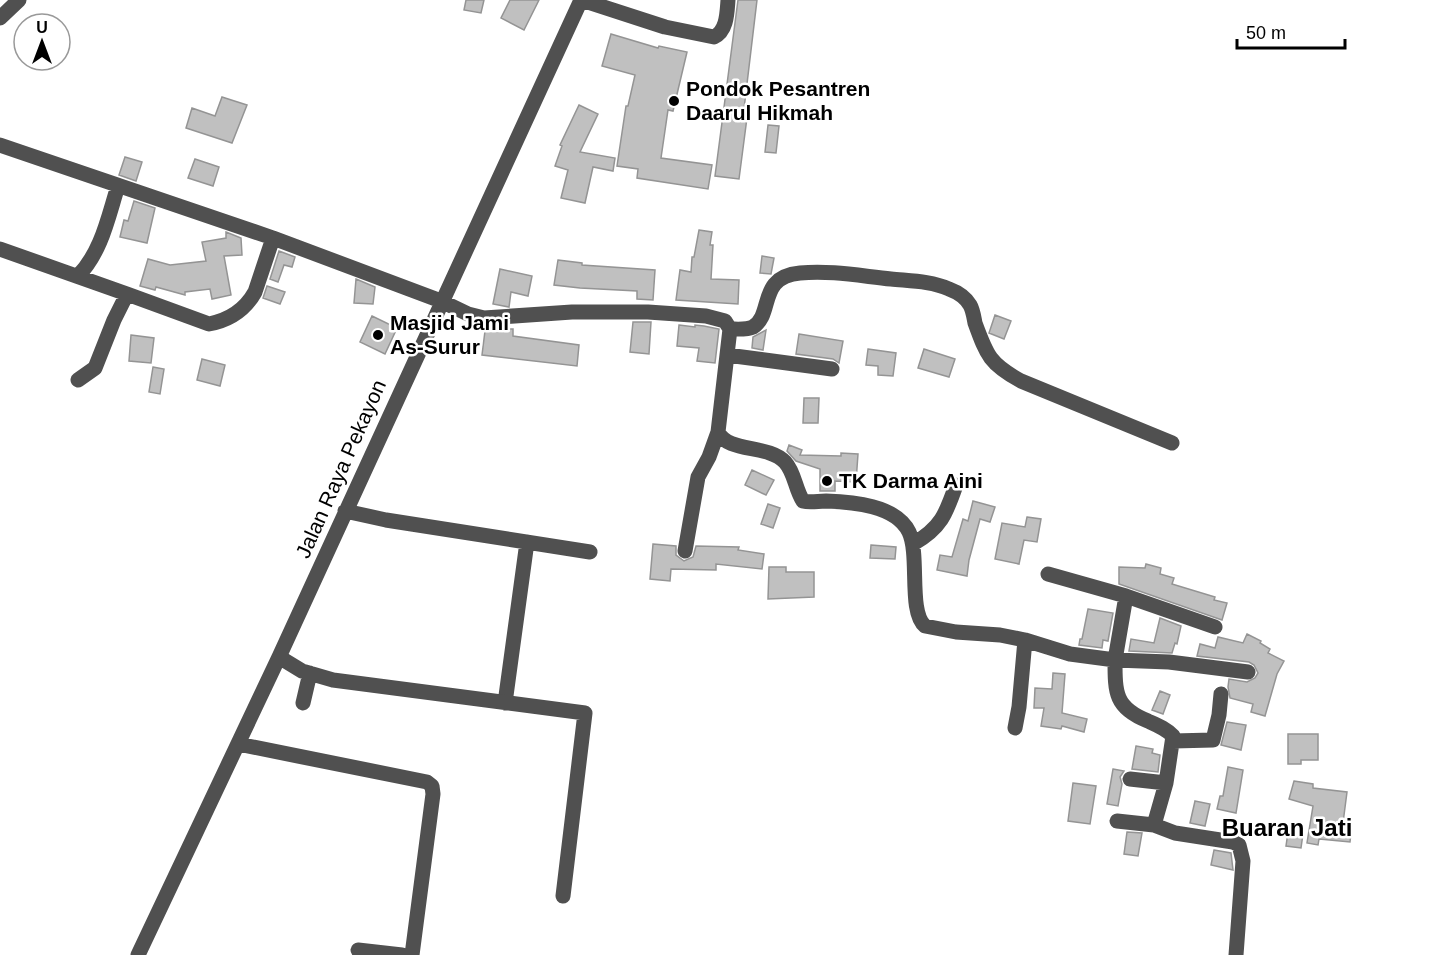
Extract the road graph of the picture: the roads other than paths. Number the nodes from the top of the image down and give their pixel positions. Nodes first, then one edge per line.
1 (19, 0) edge
2 (581, 0) edge
3 (728, 0) edge
4 (0, 6) edge
5 (0, 18) edge
6 (0, 145) edge
7 (118, 186) junction
8 (273, 238) junction
9 (0, 249) edge
10 (78, 276) junction
11 (127, 294) junction
12 (444, 303) junction
13 (730, 329) junction
14 (727, 355) junction
15 (832, 369) dead end
16 (78, 380) dead end
17 (718, 432) junction
18 (1172, 442) dead end
19 (956, 485) dead end
20 (345, 511) junction
21 (527, 542) junction
22 (913, 544) junction
23 (685, 551) dead end
24 (590, 552) dead end
25 (1048, 574) dead end
26 (1126, 596) junction
27 (1215, 627) dead end
28 (1025, 640) junction
29 (279, 657) junction
30 (1115, 660) junction
31 (1248, 672) dead end
32 (310, 673) junction
33 (1221, 694) dead end
34 (505, 702) junction
35 (303, 703) dead end
36 (1016, 728) dead end
37 (1173, 741) junction
38 (238, 744) junction
39 (1130, 779) dead end
40 (1166, 783) junction
41 (1117, 821) dead end
42 (1154, 825) junction
43 (563, 896) dead end
44 (358, 950) dead end
45 (138, 955) edge
46 (402, 955) edge
47 (412, 955) edge
48 (1236, 955) edge

1 - 5 street
2 - 3 street
2 - 12 street, Jalan Raya Pekayon
4 - 5 street
6 - 7 street
7 - 8 street
7 - 10 street
8 - 11 street
8 - 12 street
9 - 10 street
10 - 11 street
11 - 16 street
12 - 13 street
12 - 20 street, Jalan Raya Pekayon
13 - 14 street
13 - 18 street
14 - 15 street
14 - 17 street
17 - 22 street
17 - 23 street
19 - 22 street
20 - 21 street
20 - 29 street, Jalan Raya Pekayon
21 - 24 street
21 - 34 street
22 - 28 street
25 - 26 street
26 - 27 street
26 - 30 street
28 - 30 street
28 - 36 street
29 - 32 street
29 - 38 street, Jalan Raya Pekayon
30 - 31 street
30 - 37 street
32 - 34 street
32 - 35 street
33 - 37 street
34 - 43 street
37 - 40 street
38 - 45 street, Jalan Raya Pekayon
38 - 47 street
39 - 40 street
40 - 42 street
41 - 42 street
42 - 48 street
44 - 46 street

